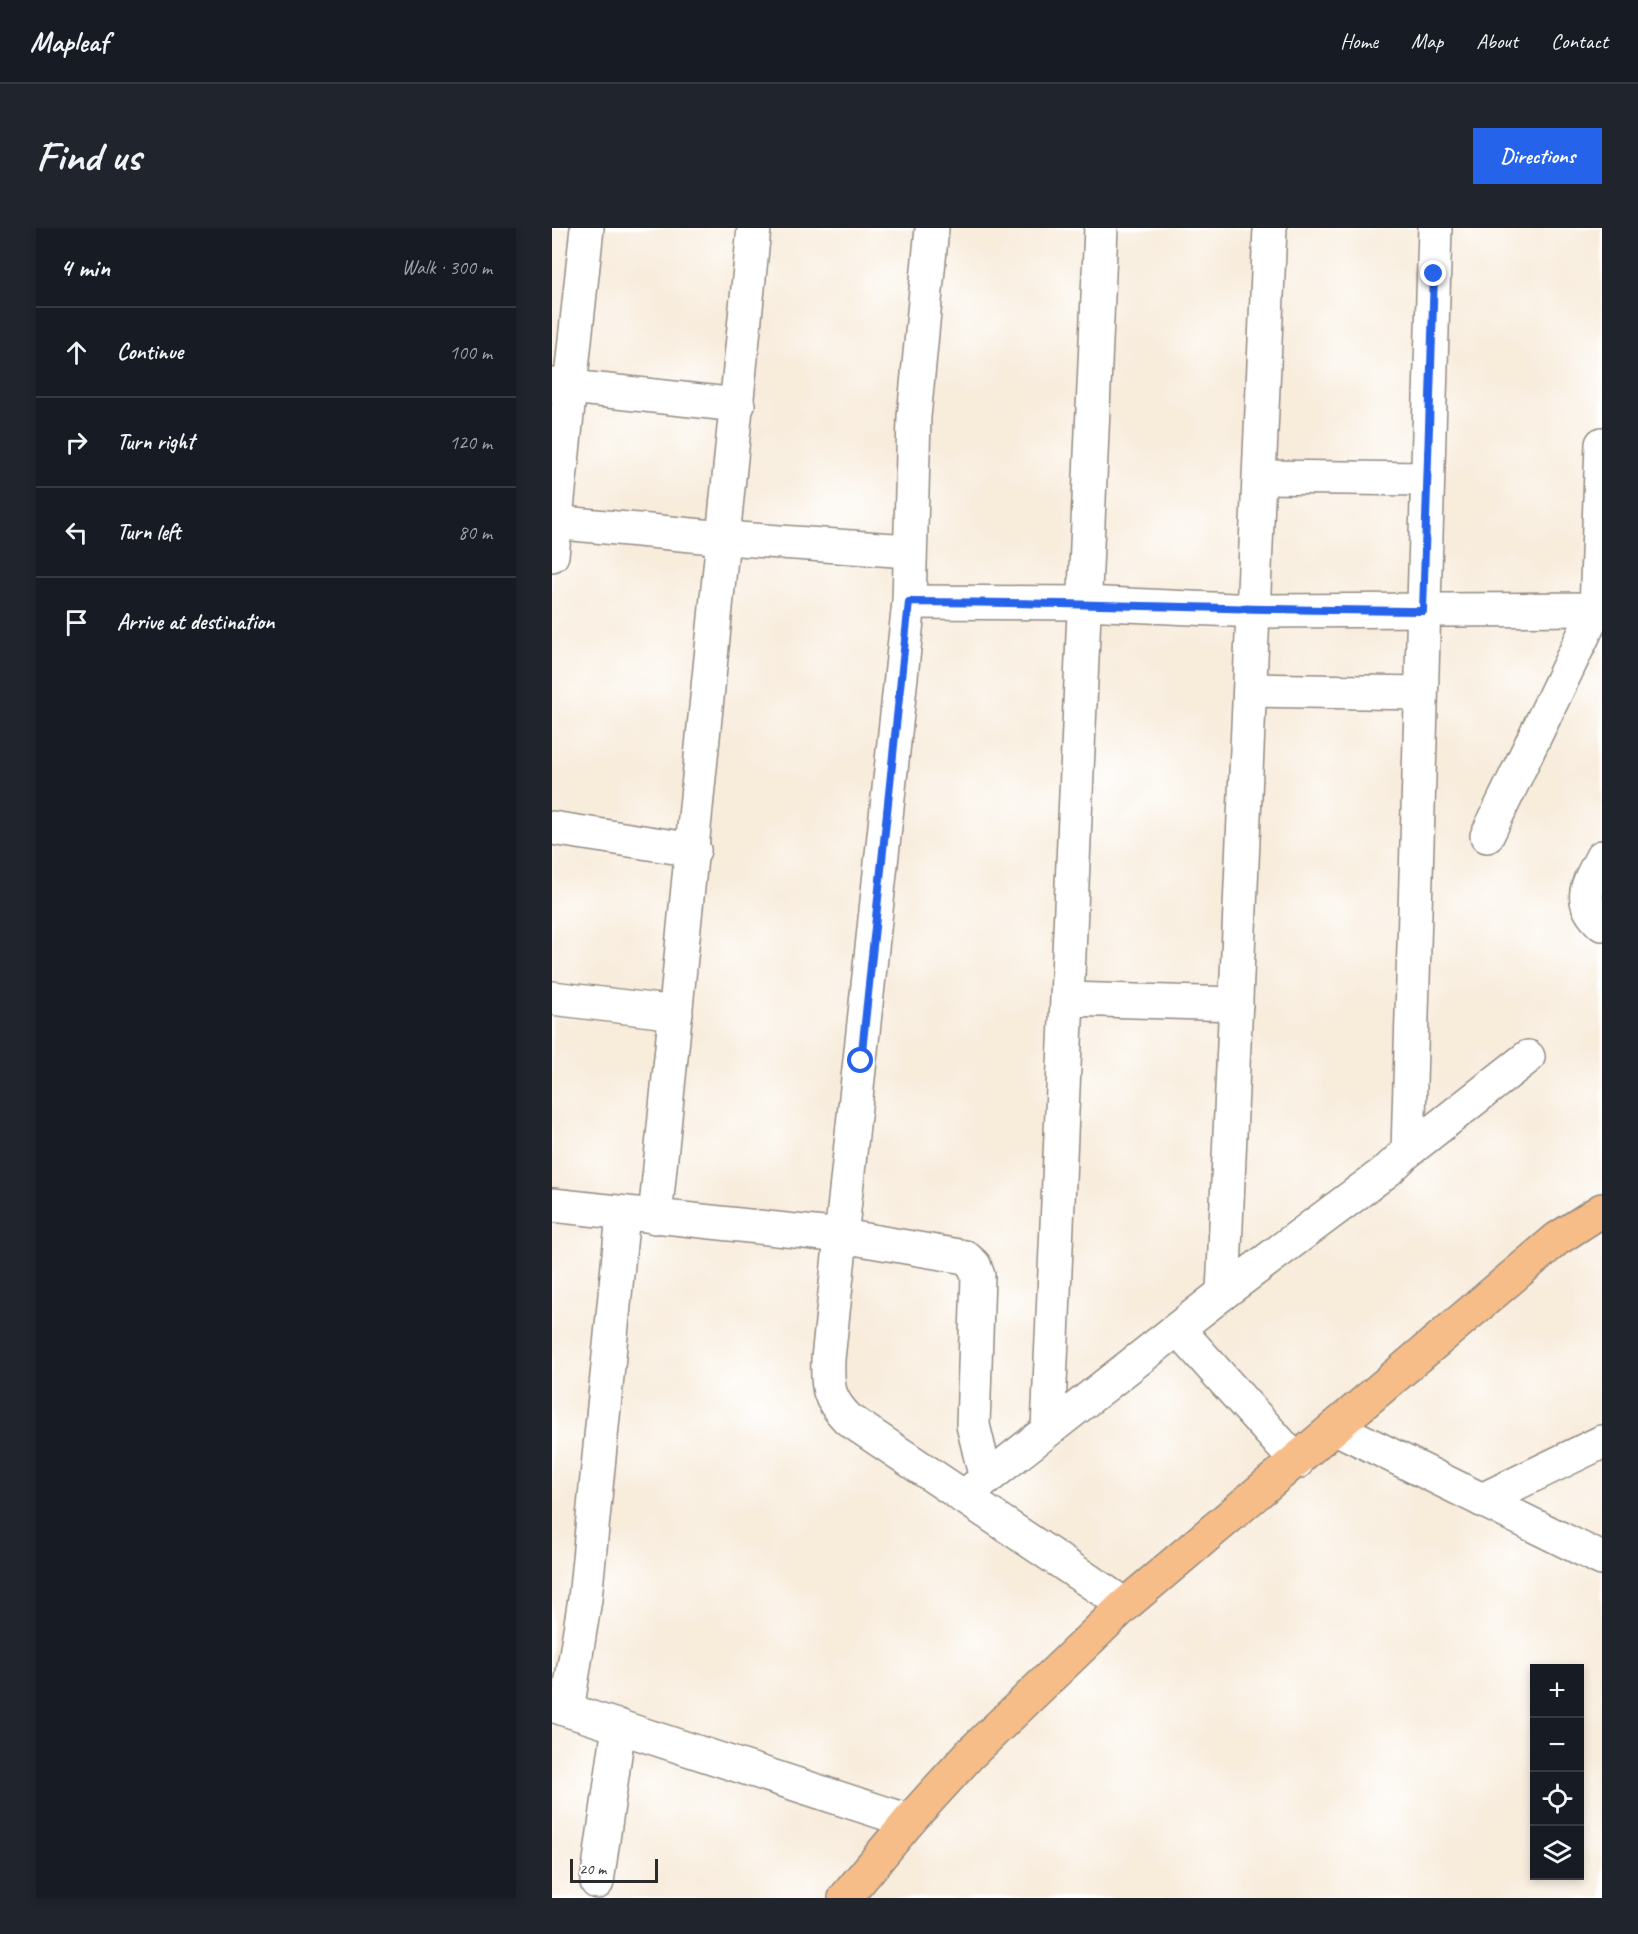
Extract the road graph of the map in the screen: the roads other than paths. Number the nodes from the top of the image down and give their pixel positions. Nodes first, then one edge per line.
1 (587, 228) edge
2 (754, 228) edge
3 (932, 228) edge
4 (1101, 228) edge
5 (1270, 228) edge
6 (1435, 228) edge
7 (561, 386) edge
8 (738, 405) junction
9 (1602, 444) edge
10 (1602, 458) edge
11 (1260, 477) junction
12 (1427, 479) junction
13 (554, 522) edge
14 (724, 538) junction
15 (909, 550) junction
16 (552, 555) edge
17 (909, 602) junction
18 (1084, 603) junction
19 (1599, 609) edge
20 (1255, 611) junction
21 (1423, 611) junction
22 (1251, 690) junction
23 (1420, 693) junction
24 (552, 828) edge
25 (1487, 836) dead end
26 (694, 849) junction
27 (1602, 856) edge
28 (1602, 924) edge
29 (552, 998) edge
30 (1068, 999) junction
31 (1236, 1004) junction
32 (676, 1013) junction
33 (1528, 1057) dead end
34 (1408, 1151) junction
35 (552, 1205) edge
36 (1602, 1210) edge
37 (623, 1214) junction
38 (656, 1217) junction
39 (842, 1236) junction
40 (1223, 1293) junction
41 (1178, 1329) junction
42 (1336, 1428) junction
43 (1048, 1429) junction
44 (1602, 1442) edge
45 (1297, 1462) junction
46 (975, 1488) junction
47 (1482, 1500) junction
48 (1602, 1559) edge
49 (1125, 1605) junction
50 (559, 1708) edge
51 (620, 1726) junction
52 (909, 1821) junction
53 (597, 1882) dead end
54 (845, 1898) edge

1 - 7 street
2 - 8 street
3 - 15 street
4 - 18 street
5 - 11 street
6 - 12 street
7 - 8 street
7 - 13 street
8 - 14 street
9 - 10 street
10 - 19 street
11 - 12 street
11 - 20 street
12 - 21 street
13 - 14 street
13 - 16 street
14 - 15 street
14 - 26 street
15 - 17 street
17 - 18 street
17 - 39 street
18 - 20 street
18 - 30 street
19 - 21 street
19 - 25 street
20 - 21 street
20 - 22 street
21 - 23 street
22 - 23 street
22 - 31 street
23 - 34 street
24 - 26 street
26 - 32 street
27 - 28 street
29 - 32 street
30 - 31 street
30 - 43 street
31 - 40 street
32 - 38 street
33 - 34 street
34 - 40 street
35 - 37 street
36 - 42 main road
37 - 38 street
37 - 50 street
38 - 39 street
39 - 46 street
39 - 46 street
40 - 41 street
41 - 43 street
41 - 45 street
42 - 45 main road
42 - 47 street
43 - 46 street
44 - 47 street
45 - 49 main road
46 - 49 street
47 - 48 street
49 - 52 main road
50 - 51 street
51 - 52 street
51 - 53 street
52 - 54 main road

